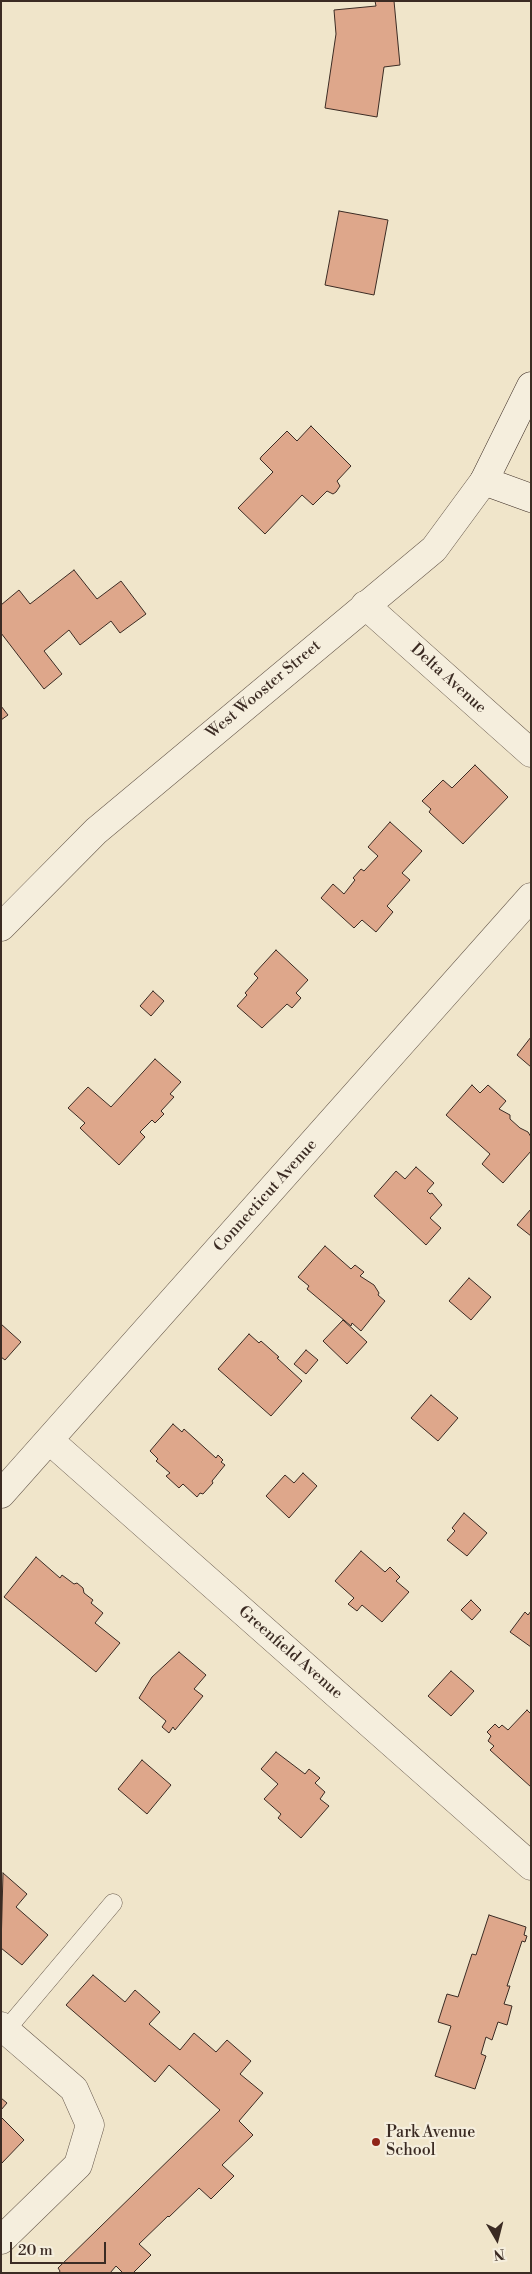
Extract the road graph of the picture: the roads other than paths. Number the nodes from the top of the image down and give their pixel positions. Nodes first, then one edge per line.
1 (531, 386) edge
2 (484, 481) junction
3 (531, 498) edge
4 (365, 605) junction
5 (531, 753) edge
6 (531, 898) edge
7 (1, 927) edge
8 (49, 1440) junction
9 (1, 1494) edge
10 (531, 1866) edge
11 (113, 1903) dead end
12 (4, 2028) edge
13 (1, 2240) edge

1 - 2 street, West Wooster Street
2 - 3 street
2 - 4 street, West Wooster Street
4 - 5 street, Delta Avenue
4 - 7 street, West Wooster Street
6 - 8 street, Connecticut Avenue
8 - 9 street, Connecticut Avenue
8 - 10 street, Greenfield Avenue
11 - 12 lane
12 - 13 street

